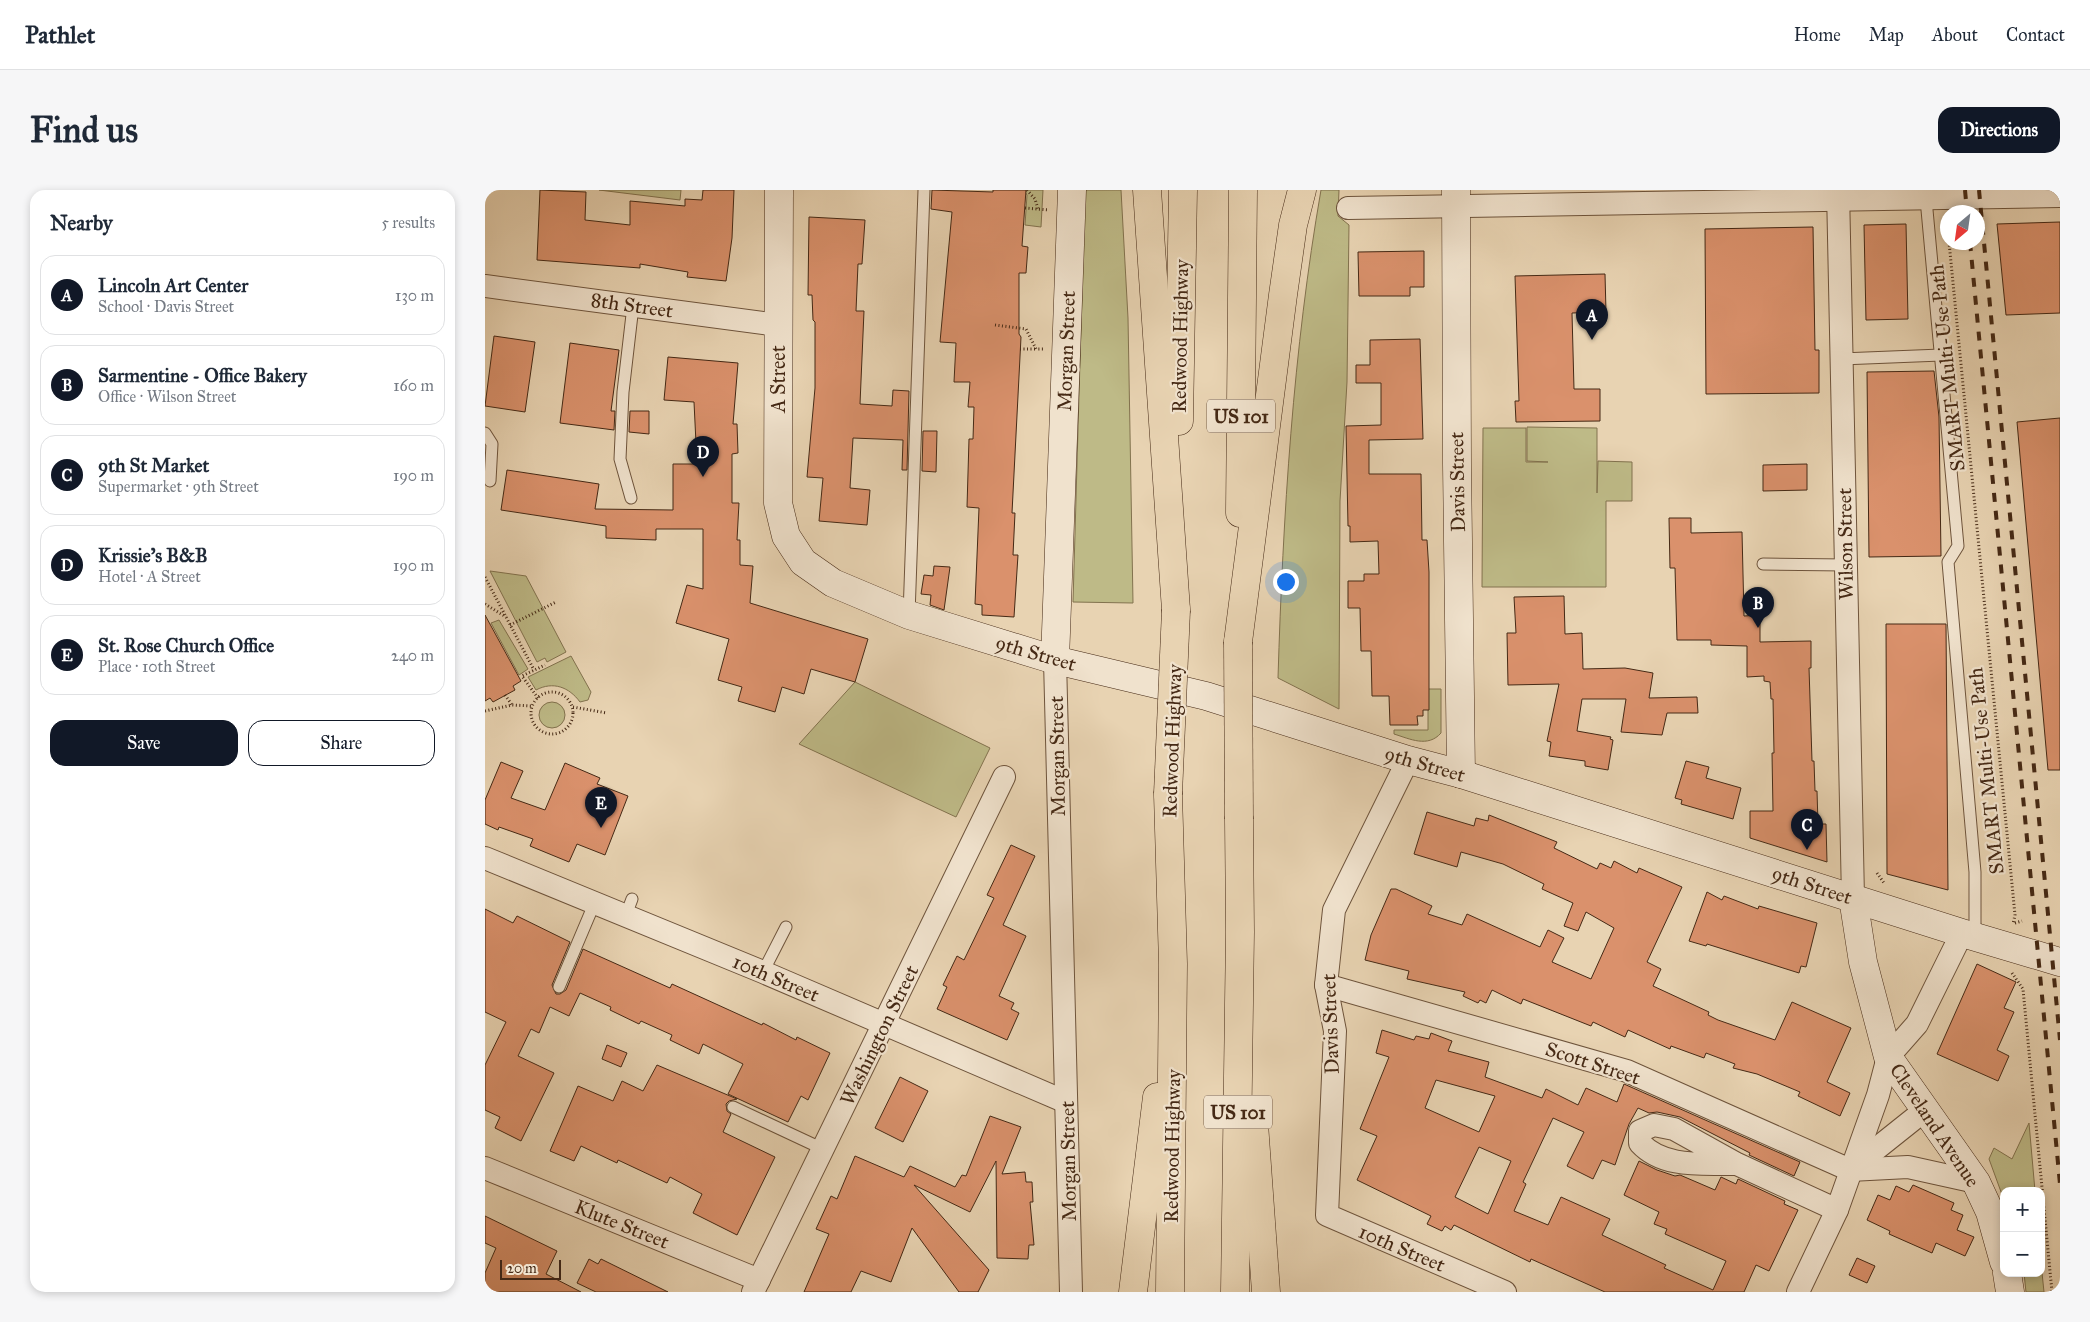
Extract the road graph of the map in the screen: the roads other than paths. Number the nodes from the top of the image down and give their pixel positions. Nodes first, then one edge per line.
1 (779, 190) edge
2 (924, 190) edge
3 (1072, 190) edge
4 (1147, 190) edge
5 (1183, 190) edge
6 (1243, 190) edge
7 (1302, 190) edge
8 (1838, 195) edge
9 (2060, 196) edge
10 (1456, 197) edge
11 (1926, 200) junction
12 (1348, 208) dead end
13 (485, 286) edge
14 (633, 306) junction
15 (778, 325) junction
16 (1941, 355) junction
17 (1841, 359) junction
18 (485, 433) edge
19 (490, 481) dead end
20 (631, 498) dead end
21 (803, 562) joint
22 (1763, 564) dead end
23 (1846, 565) junction
24 (1176, 610) junction
25 (909, 615) junction
26 (1239, 642) junction
27 (1055, 660) junction
28 (1408, 760) junction
29 (1461, 774) junction
30 (1004, 778) dead end
31 (485, 858) edge
32 (1853, 898) junction
33 (595, 902) junction
34 (786, 927) dead end
35 (1240, 932) junction
36 (1968, 935) junction
37 (2056, 960) edge
38 (1173, 964) junction
39 (763, 972) junction
40 (1326, 984) junction
41 (559, 987) dead end
42 (884, 1023) junction
43 (1889, 1056) junction
44 (1066, 1102) junction
45 (733, 1107) dead end
46 (1925, 1110) junction
47 (823, 1149) junction
48 (1737, 1164) dead end
49 (485, 1168) edge
50 (1850, 1170) junction
51 (1976, 1182) junction
52 (1837, 1210) junction
53 (1327, 1215) joint
54 (2000, 1248) edge
55 (2008, 1277) edge
56 (757, 1286) edge
57 (1071, 1292) edge
58 (1133, 1292) edge
59 (1170, 1292) edge
60 (1235, 1292) edge
61 (1266, 1292) edge
62 (1505, 1292) edge
63 (1798, 1292) edge
64 (2010, 1292) edge

1 - 15 street, A Street
2 - 25 lane
3 - 27 street, Morgan Street
4 - 24 highway
5 - 24 highway, Redwood Highway / US 101
6 - 26 highway, US 101
7 - 26 highway
8 - 10 street
8 - 11 street
8 - 17 street, Wilson Street
9 - 11 street
10 - 12 street
10 - 29 street, Davis Street
11 - 16 lane
13 - 14 street, 8th Street
14 - 15 street, 8th Street
14 - 20 lane
15 - 21 street, A Street
16 - 17 lane
16 - 36 lane
17 - 23 street, Wilson Street
18 - 19 lane
21 - 25 street, 9th Street
22 - 23 lane
23 - 32 street, Wilson Street
24 - 38 highway, Redwood Highway / US 101, bridge
25 - 27 street, 9th Street
26 - 35 highway, US 101, bridge
27 - 28 street, 9th Street
27 - 44 street, Morgan Street
28 - 29 street, 9th Street
28 - 40 street, Davis Street
29 - 32 street, 9th Street
30 - 42 street, Washington Street
31 - 33 street, 10th Street
32 - 36 street, 9th Street
32 - 43 street, Cleveland Avenue
33 - 39 street, 10th Street
33 - 41 lane
34 - 39 lane
35 - 60 highway, US 101
35 - 61 highway
36 - 37 street, 9th Street
36 - 43 street
38 - 58 highway
38 - 59 highway, Redwood Highway / US 101
39 - 42 street, 10th Street
40 - 50 street, Scott Street
40 - 53 street, Davis Street
42 - 44 street, 10th Street
42 - 47 street, Washington Street
43 - 46 street, Cleveland Avenue
43 - 50 street
44 - 57 street, Morgan Street
45 - 47 lane
46 - 50 street
46 - 51 street, Cleveland Avenue
47 - 56 street, Washington Street
48 - 52 street
49 - 56 street, Klute Street
50 - 51 street
50 - 52 street
51 - 54 street, Cleveland Avenue
52 - 63 street
53 - 62 street, 10th Street
55 - 64 street

